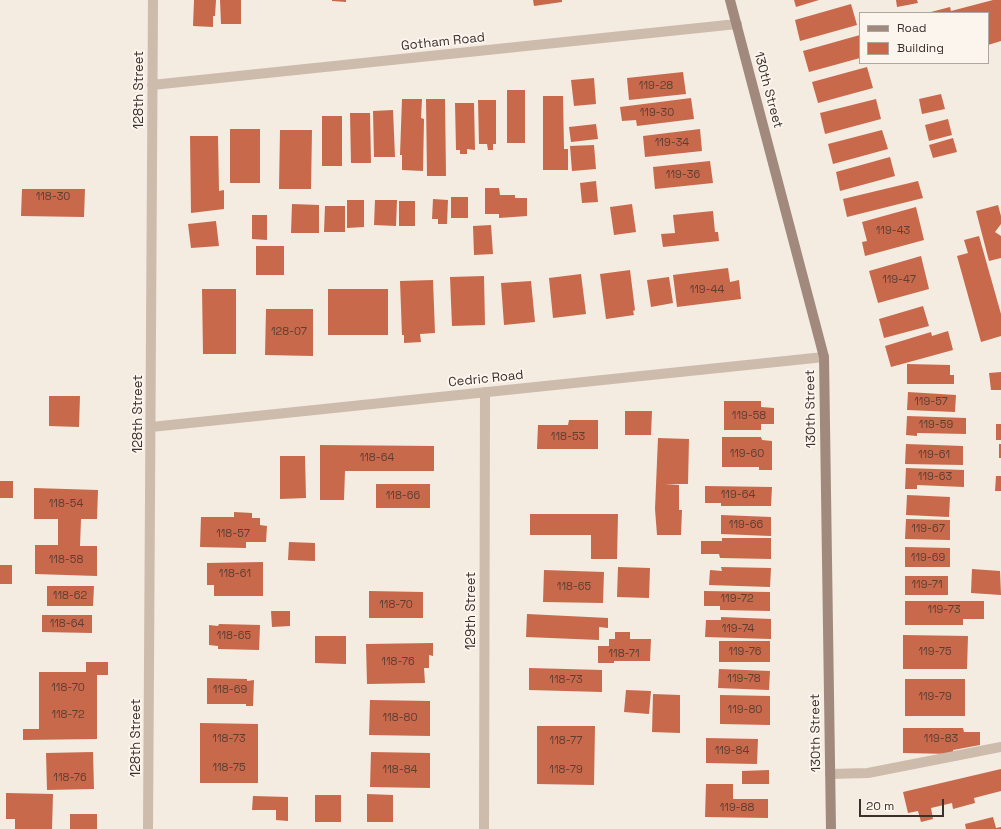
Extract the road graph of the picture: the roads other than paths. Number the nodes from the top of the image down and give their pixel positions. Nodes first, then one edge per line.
1 (153, 0) edge
2 (730, 0) edge
3 (737, 24) junction
4 (152, 85) junction
5 (824, 357) junction
6 (485, 392) junction
7 (151, 427) junction
8 (1001, 747) edge
9 (830, 774) junction
10 (148, 829) edge
11 (484, 829) edge
12 (831, 829) edge

1 - 4 street, 128th Street
2 - 3 street, 130th Street
3 - 4 street, Gotham Road
3 - 5 street, 130th Street
4 - 7 street, 128th Street
5 - 6 street, Cedric Road
5 - 9 street, 130th Street
6 - 7 street, Cedric Road
6 - 11 street, 129th Street
7 - 10 street, 128th Street
8 - 9 street
9 - 12 street, 130th Street

